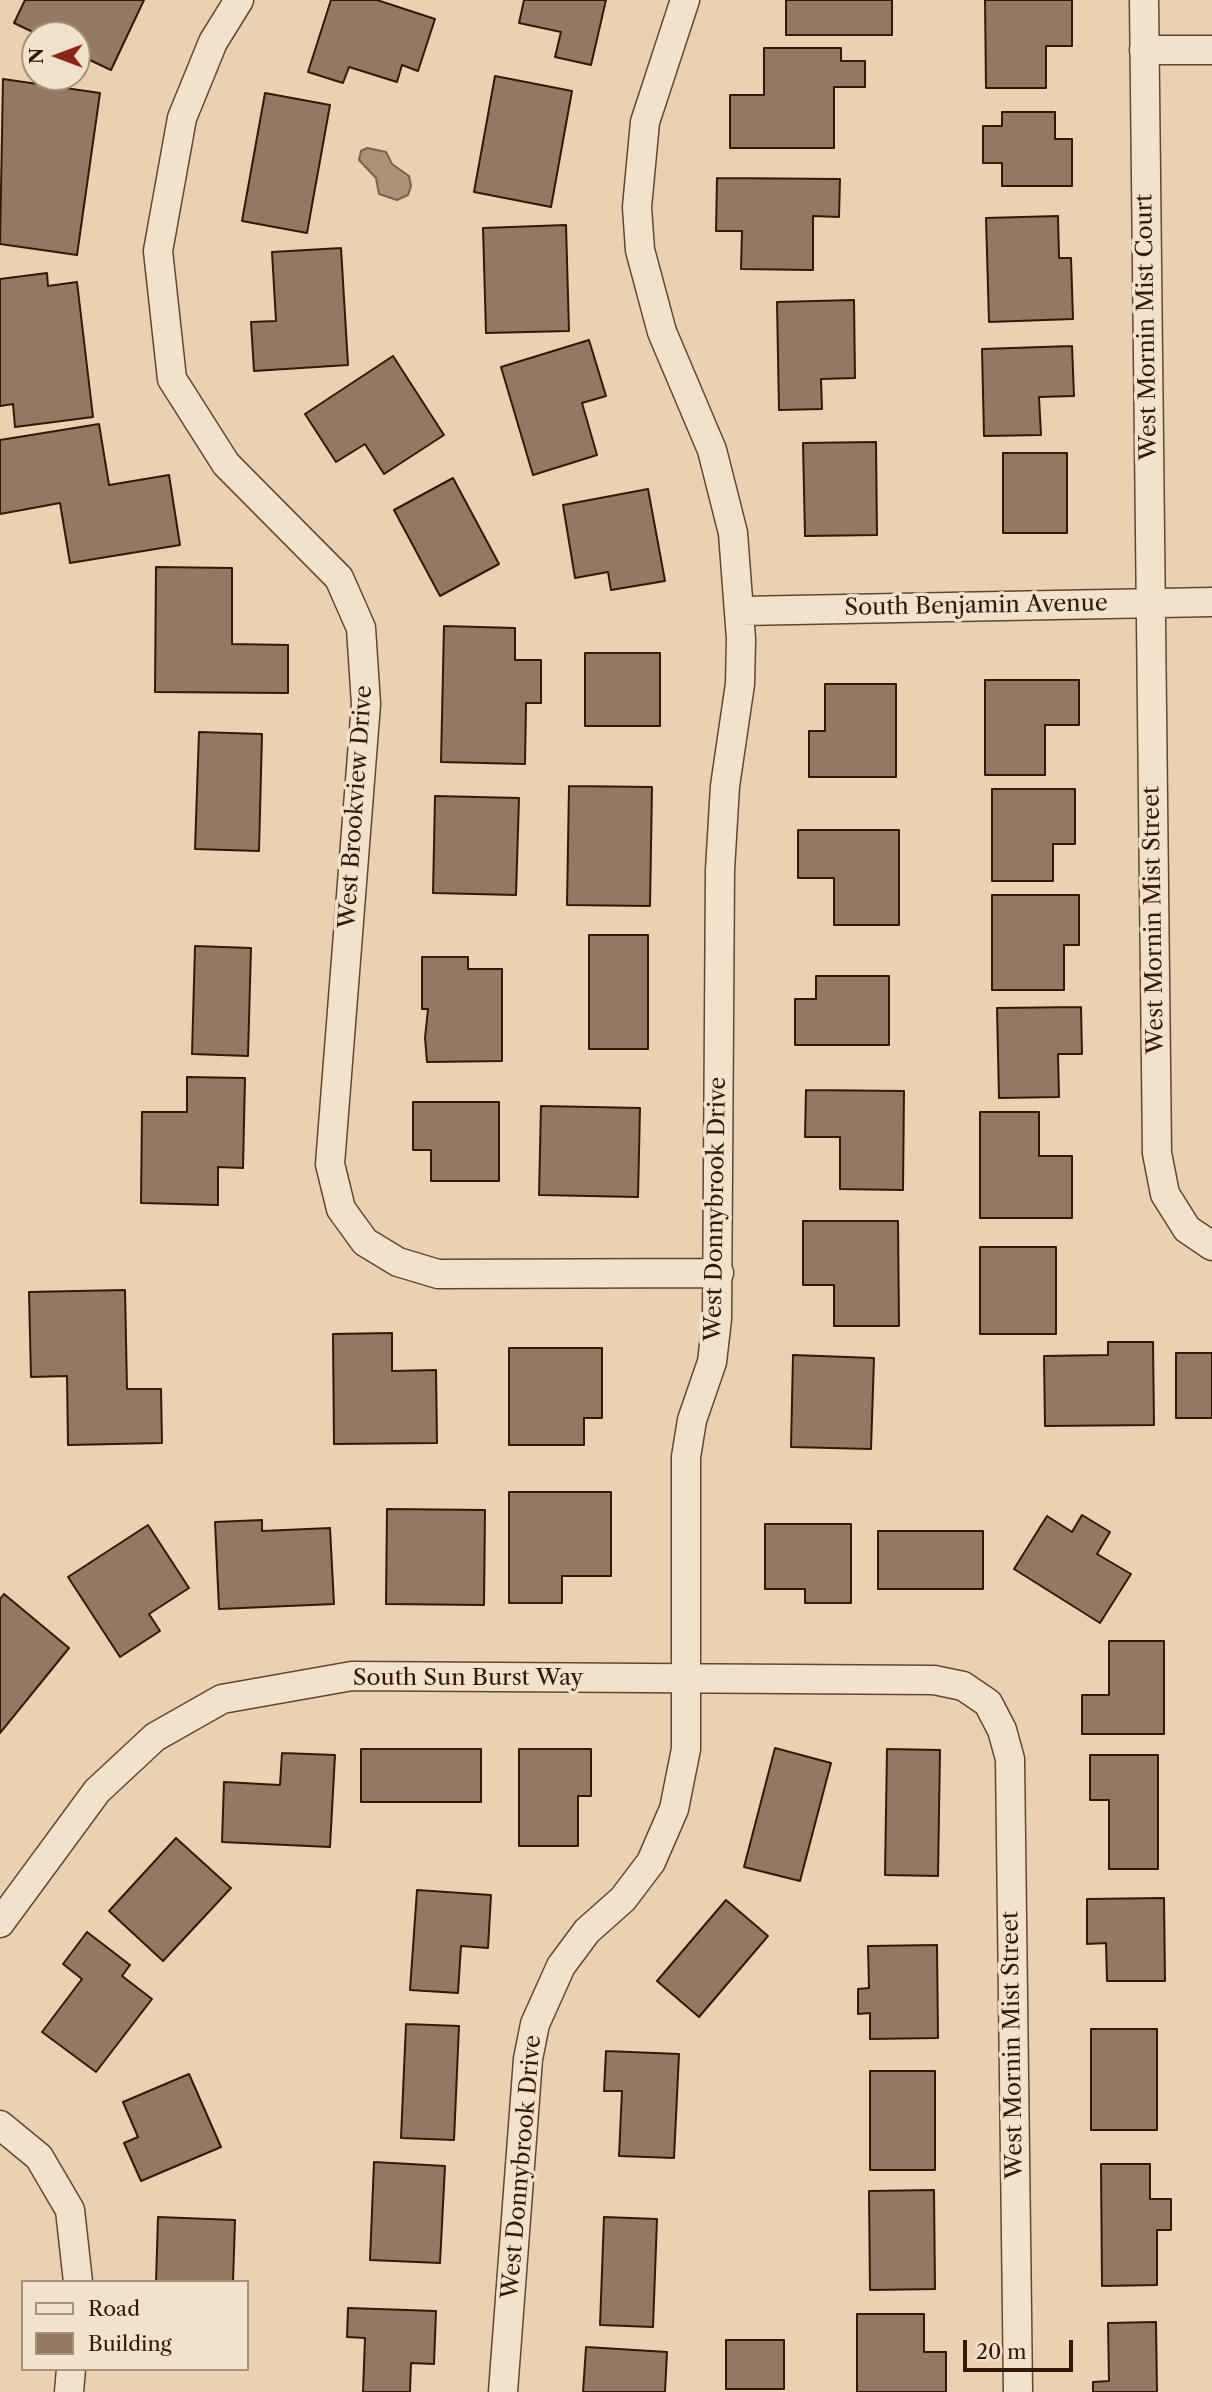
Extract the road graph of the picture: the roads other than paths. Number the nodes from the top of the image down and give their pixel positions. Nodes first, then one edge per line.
1 (239, 0) edge
2 (685, 0) edge
3 (1144, 0) edge
4 (1144, 50) junction
5 (1212, 50) edge
6 (1212, 602) edge
7 (1151, 603) junction
8 (741, 611) junction
9 (1212, 1246) edge
10 (719, 1273) junction
11 (687, 1680) junction
12 (988, 1703) joint
13 (0, 1923) edge
14 (0, 2125) edge
15 (78, 2280) edge
16 (71, 2371) edge
17 (69, 2392) edge
18 (503, 2392) edge
19 (1017, 2392) edge

1 - 10 street, West Brookview Drive
2 - 8 street, West Donnybrook Drive
3 - 4 street, West Mornin Mist Court
4 - 5 street
4 - 7 street, West Mornin Mist Court
6 - 7 street, South Benjamin Avenue
7 - 8 street, South Benjamin Avenue
7 - 9 street, West Mornin Mist Street
8 - 10 street, West Donnybrook Drive
10 - 11 street, West Donnybrook Drive
11 - 12 street, South Sun Burst Way
11 - 13 street, South Sun Burst Way
11 - 18 street, West Donnybrook Drive
12 - 19 street, West Mornin Mist Street
14 - 15 street
16 - 17 street

